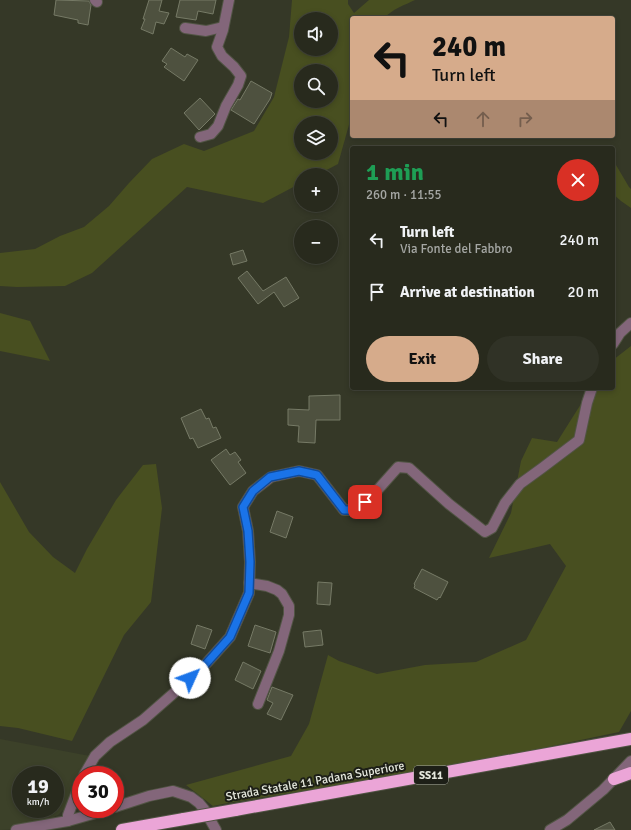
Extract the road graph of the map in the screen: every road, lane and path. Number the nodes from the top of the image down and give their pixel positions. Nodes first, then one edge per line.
1 (229, 0) edge
2 (223, 27) junction
3 (185, 28) dead end
4 (200, 137) dead end
5 (631, 322) edge
6 (615, 341) edge
7 (591, 390) edge
8 (249, 583) junction
9 (258, 704) dead end
10 (629, 739) edge
11 (631, 761) edge
12 (89, 766) edge
13 (631, 773) edge
14 (614, 778) junction
15 (72, 804) edge
16 (124, 804) edge
17 (75, 818) edge
18 (68, 821) junction
19 (216, 829) edge
20 (16, 830) edge
21 (122, 830) edge
22 (550, 830) edge

1 - 2 street
2 - 3 street
2 - 4 street
5 - 6 street
7 - 8 street
8 - 9 street
8 - 12 street
10 - 21 highway, Strada Statale 11 Padana Superiore / SS11, bridge
11 - 14 street
13 - 14 highway
14 - 22 street
15 - 18 street
16 - 19 street
17 - 18 street
18 - 20 street

